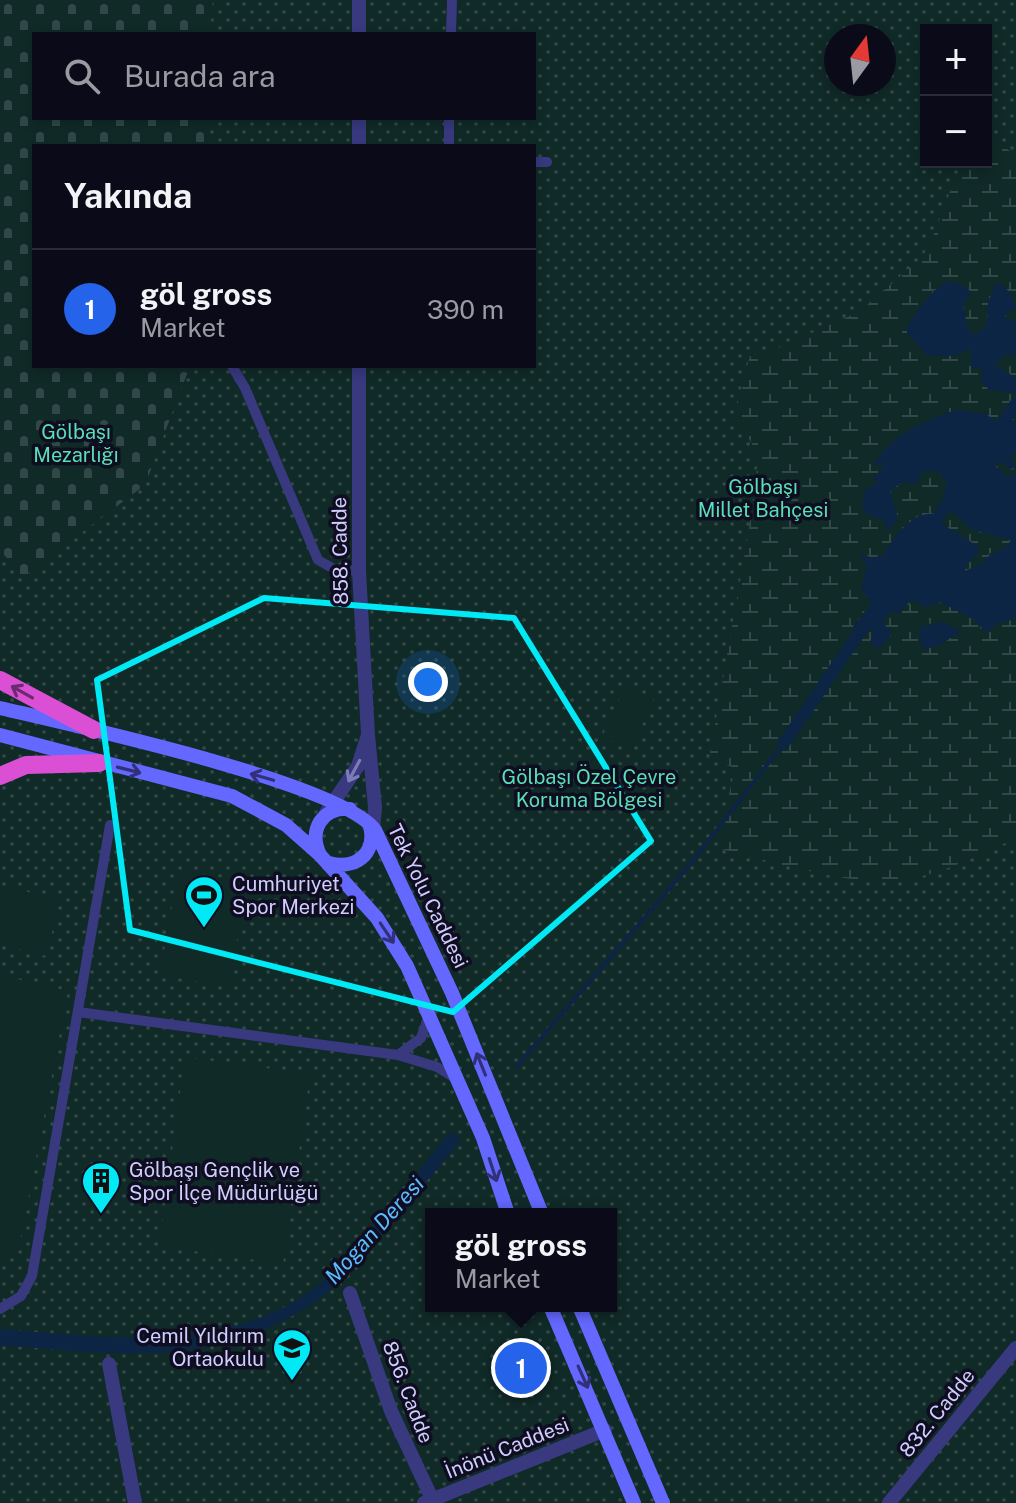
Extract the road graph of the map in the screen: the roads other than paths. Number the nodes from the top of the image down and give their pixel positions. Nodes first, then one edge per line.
1 (359, 0) edge
2 (452, 0) edge
3 (359, 32) edge
4 (451, 32) edge
5 (359, 120) edge
6 (449, 120) edge
7 (359, 144) edge
8 (449, 144) edge
9 (536, 162) edge
10 (547, 162) dead end
11 (233, 368) edge
12 (359, 368) edge
13 (359, 571) junction
14 (0, 680) edge
15 (0, 708) edge
16 (94, 730) junction
17 (0, 735) edge
18 (368, 735) junction
19 (99, 763) junction
20 (0, 776) edge
21 (336, 802) junction
22 (351, 809) junction
23 (321, 819) junction
24 (110, 825) dead end
25 (371, 830) junction
26 (324, 859) junction
27 (78, 1012) junction
28 (428, 1018) junction
29 (398, 1055) junction
30 (455, 1078) junction
31 (506, 1208) edge
32 (540, 1208) edge
33 (350, 1293) dead end
34 (0, 1309) edge
35 (553, 1312) edge
36 (582, 1312) edge
37 (1016, 1348) edge
38 (109, 1364) dead end
39 (605, 1430) junction
40 (430, 1502) edge
41 (135, 1503) edge
42 (634, 1503) edge
43 (663, 1503) edge
44 (889, 1503) edge

1 - 3 street
2 - 4 street
5 - 7 street
6 - 8 street
9 - 10 street
11 - 13 street
12 - 13 street, 858. Cadde
13 - 18 street, 858. Cadde
16 -> 14 highway
15 - 16 main road, Tek Yolu Caddesi
21 -> 16 main road, Tek Yolu Caddesi
17 - 19 main road
18 -> 21 street, 858. Cadde
18 - 25 street, 858. Cadde
19 - 20 highway
19 -> 26 main road
21 - 22 main road, Tek Yolu Caddesi
21 - 23 street, 858. Cadde
22 - 23 main road
22 - 25 main road, Tek Yolu Caddesi
23 - 26 main road
24 - 27 street
25 - 26 main road
32 -> 25 main road, Tek Yolu Caddesi
26 -> 28 main road
27 - 29 street
27 - 34 street
28 - 29 street
28 - 30 main road
29 - 30 street
30 -> 31 main road
33 - 40 street, 856. Cadde
35 -> 39 main road
36 - 43 main road
37 - 44 street, 832. Cadde
38 - 41 street
39 - 40 street, İnönü Caddesi
39 - 42 main road

